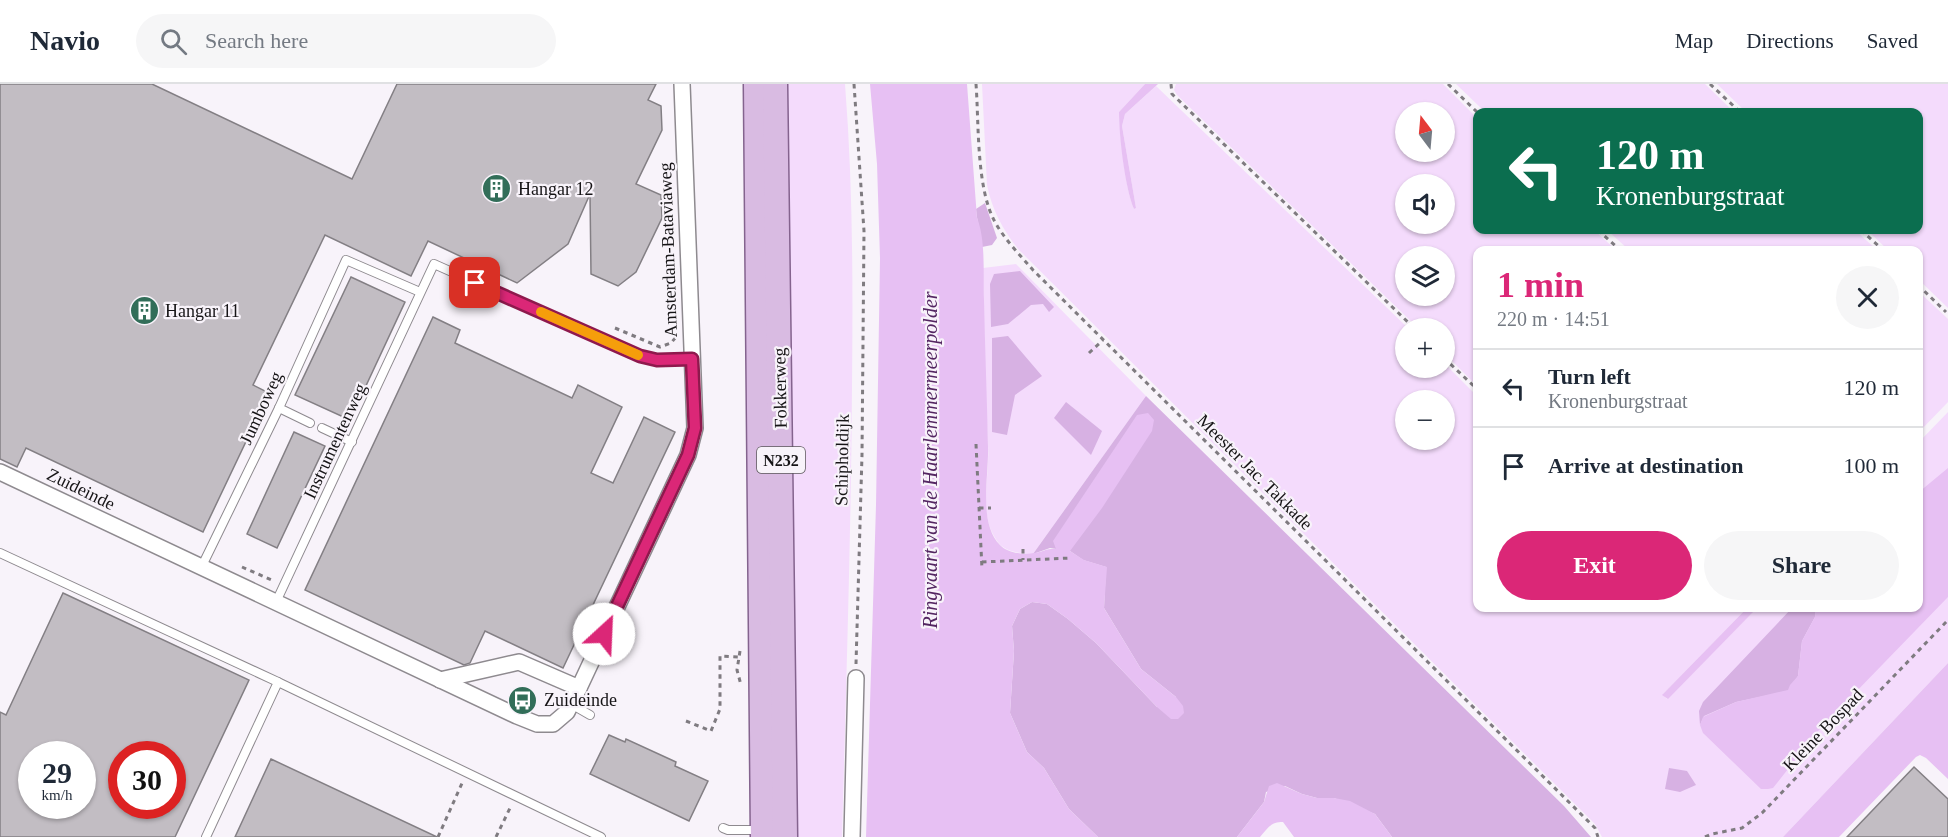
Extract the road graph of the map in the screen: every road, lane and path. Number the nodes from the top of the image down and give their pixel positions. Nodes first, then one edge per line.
1 (681, 84) edge
2 (756, 84) edge
3 (775, 84) edge
4 (854, 84) edge
5 (976, 84) edge
6 (1171, 84) edge
7 (1448, 84) edge
8 (1710, 84) edge
9 (1473, 108) edge
10 (1736, 108) edge
11 (1602, 234) edge
12 (1865, 234) edge
13 (1616, 246) edge
14 (1879, 246) edge
15 (1923, 290) edge
16 (420, 292) junction
17 (1946, 312) dead end
18 (1404, 318) edge
19 (615, 328) dead end
20 (678, 334) dead end
21 (1103, 340) junction
22 (1089, 352) dead end
23 (692, 359) junction
24 (1455, 368) edge
25 (1473, 385) edge
26 (279, 408) junction
27 (310, 423) dead end
28 (322, 428) dead end
29 (352, 442) junction
30 (976, 444) dead end
31 (0, 472) edge
32 (979, 508) junction
33 (991, 508) dead end
34 (1023, 549) dead end
35 (0, 554) edge
36 (1071, 558) dead end
37 (1023, 560) junction
38 (982, 562) junction
39 (239, 566) dead end
40 (201, 568) junction
41 (982, 569) dead end
42 (284, 586) junction
43 (276, 602) junction
44 (1948, 620) edge
45 (739, 657) dead end
46 (856, 678) joint
47 (440, 680) junction
48 (278, 682) junction
49 (579, 688) junction
50 (572, 704) junction
51 (590, 715) dead end
52 (686, 721) dead end
53 (537, 724) joint
54 (467, 772) junction
55 (515, 796) junction
56 (723, 828) dead end
57 (770, 835) edge
58 (206, 837) edge
59 (438, 837) edge
60 (496, 837) edge
61 (601, 837) edge
62 (852, 837) edge
63 (1598, 837) edge
64 (1705, 837) edge

1 - 23 street, Amsterdam-Bataviaweg
2 - 57 main road, Fokkerweg / N232
3 - 57 main road, Fokkerweg / N232
4 - 46 path, Schipholdijk
5 - 21 path, Meester Jac. Takkade
6 - 18 path
7 - 9 path
8 - 10 path
11 - 13 path
12 - 14 path
15 - 17 path
16 - 23 lane, Instrumentenweg
16 - 26 lane, Jumboweg
16 - 29 lane, Instrumentenweg
19 - 20 path
21 - 22 path
21 - 63 path, Meester Jac. Takkade
23 - 49 street, Amsterdam-Bataviaweg
24 - 25 path
26 - 27 lane
26 - 40 lane, Jumboweg
28 - 29 lane
29 - 42 lane, Instrumentenweg
30 - 32 path
31 - 40 street, Zuideinde
32 - 33 path
32 - 38 path
34 - 37 path
35 - 48 lane
36 - 37 path
37 - 38 path
38 - 41 path
39 - 42 path
40 - 43 street, Zuideinde
42 - 43 lane, Instrumentenweg
43 - 47 street, Zuideinde
44 - 64 path, Kleine Bospad
45 - 52 path
46 - 62 street
47 - 49 street
47 - 53 street, Zuideinde
48 - 54 lane
48 - 58 lane
49 - 50 street, Amsterdam-Bataviaweg
50 - 51 lane
50 - 53 street, Amsterdam-Bataviaweg
54 - 55 lane
54 - 59 path
55 - 60 path
55 - 61 lane
56 - 57 lane

